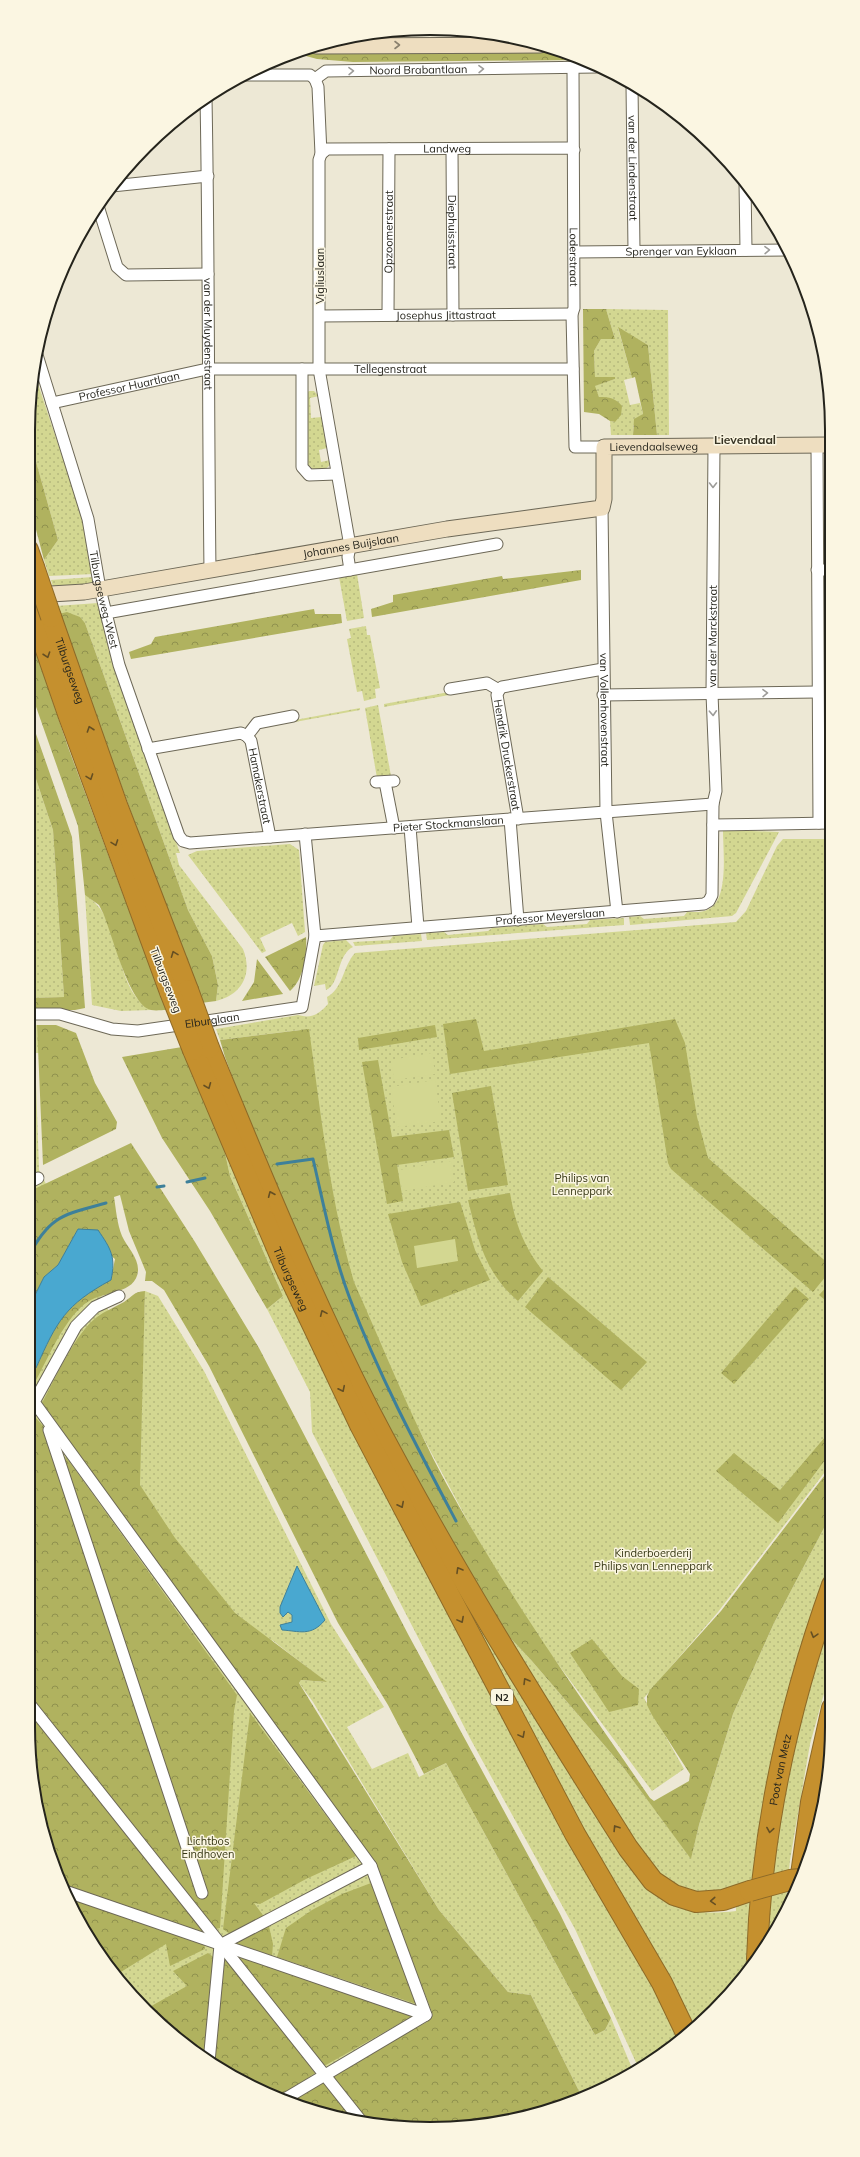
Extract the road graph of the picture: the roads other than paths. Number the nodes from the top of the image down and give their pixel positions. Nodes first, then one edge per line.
1 (518, 45) edge
2 (339, 46) edge
3 (586, 67) edge
4 (573, 68) junction
5 (259, 74) edge
6 (315, 79) junction
7 (632, 91) edge
8 (206, 105) edge
9 (452, 148) junction
10 (389, 149) junction
11 (574, 150) junction
12 (321, 154) junction
13 (208, 176) junction
14 (121, 185) edge
15 (745, 193) edge
16 (100, 213) edge
17 (746, 250) junction
18 (781, 250) edge
19 (634, 251) junction
20 (574, 252) junction
21 (208, 274) junction
22 (572, 314) junction
23 (388, 315) junction
24 (453, 315) junction
25 (320, 316) junction
26 (40, 366) edge
27 (207, 369) junction
28 (302, 369) junction
29 (319, 369) junction
30 (573, 369) junction
31 (52, 403) junction
32 (823, 445) edge
33 (714, 446) junction
34 (575, 447) joint
35 (604, 447) junction
36 (336, 474) junction
37 (602, 508) junction
38 (497, 544) dead end
39 (350, 546) junction
40 (210, 570) junction
41 (350, 570) junction
42 (817, 570) junction
43 (825, 570) edge
44 (35, 578) edge
45 (100, 589) junction
46 (35, 596) edge
47 (35, 606) edge
48 (106, 613) junction
49 (43, 617) junction
50 (603, 669) junction
51 (450, 689) dead end
52 (499, 690) junction
53 (817, 692) junction
54 (712, 694) junction
55 (604, 695) junction
56 (292, 716) dead end
57 (248, 736) junction
58 (148, 749) junction
59 (385, 782) dead end
60 (713, 804) junction
61 (606, 812) junction
62 (514, 819) junction
63 (824, 823) edge
64 (713, 825) junction
65 (410, 827) junction
66 (394, 828) junction
67 (305, 834) junction
68 (270, 837) junction
69 (183, 841) joint
70 (617, 912) junction
71 (518, 920) junction
72 (418, 927) junction
73 (315, 936) junction
74 (35, 1014) edge
75 (119, 1296) dead end
76 (332, 1351) junction
77 (35, 1400) edge
78 (35, 1403) edge
79 (46, 1419) junction
80 (825, 1605) edge
81 (35, 1711) edge
82 (824, 1742) edge
83 (804, 1855) edge
84 (371, 1866) junction
85 (794, 1880) edge
86 (72, 1893) edge
87 (202, 1893) dead end
88 (220, 1945) junction
89 (757, 1947) edge
90 (426, 2015) junction
91 (684, 2029) edge
92 (210, 2054) edge
93 (325, 2076) junction
94 (290, 2096) edge
95 (356, 2115) edge

2 -> 1 street
3 - 4 street, Noord Brabantlaan
6 -> 4 street, Noord Brabantlaan
4 - 11 street, Loderstraat
5 - 6 street
6 - 12 street, Vigliuslaan
7 - 19 street, van der Lindenstraat
8 - 13 street, van der Muydenstraat
9 - 10 street, Landweg
9 - 11 street, Landweg
9 - 24 street, Diephuisstraat
10 - 12 street, Landweg
10 - 23 street, Opzoomerstraat
11 - 20 street, Loderstraat
12 - 25 street, Vigliuslaan
13 - 14 street
13 - 21 street, van der Muydenstraat
15 - 17 street
16 - 21 street
17 -> 18 street, Sprenger van Eyklaan
17 - 19 street, Sprenger van Eyklaan
19 - 20 street, Sprenger van Eyklaan
20 - 22 street, Loderstraat
21 - 27 street, van der Muydenstraat
22 - 24 street, Josephus Jittastraat
22 - 30 street, Loderstraat
23 - 24 street, Josephus Jittastraat
23 - 25 street, Josephus Jittastraat
25 - 29 street, Vigliuslaan
26 - 31 street, Tilburgseweg-West
27 - 28 street, Tellegenstraat
27 - 31 street, Professor Huartlaan
27 - 40 street, van der Muydenstraat
28 - 29 street, Tellegenstraat
28 - 36 street
29 - 30 street, Tellegenstraat
29 - 36 street, Vigliuslaan
30 - 34 street, Loderstraat
31 - 45 street, Tilburgseweg-West
32 - 33 street, Lievendaalseweg
32 - 42 street
33 - 35 street, Lievendaalseweg
33 -> 54 street, van der Marckstraat
34 - 35 street, Lievendaalseweg
35 - 37 street
36 - 39 street, Vigliuslaan
37 - 39 street, Johannes Buijslaan
37 - 50 street, van Vollenhovenstraat
38 - 41 street
39 - 40 street, Johannes Buijslaan
39 - 41 street, Vigliuslaan
40 - 45 street, Johannes Buijslaan
41 - 48 street
42 - 43 street
42 - 53 street
44 - 49 highway, Tilburgseweg, bridge
45 - 46 street, Tilburgseweg
45 - 48 street, Tilburgseweg-West
47 - 49 highway, Tilburgseweg
48 - 58 street, Tilburgseweg-West
49 - 76 highway, Tilburgseweg, bridge
50 - 52 street
50 - 55 street, van Vollenhovenstraat
51 - 52 street
52 - 62 street, Hendrik Druckerstraat
54 -> 53 street
53 - 63 street
54 - 55 street
54 -> 60 street, van der Marckstraat
55 - 61 street, van Vollenhovenstraat
56 - 57 street
57 - 58 street
57 - 68 street, Hamakerstraat
58 - 69 street, Tilburgseweg-West
59 - 66 street
60 - 61 street, Pieter Stockmanslaan
60 - 64 street, van der Marckstraat
61 - 62 street, Pieter Stockmanslaan
61 - 70 street, van Vollenhovenstraat
62 - 65 street, Pieter Stockmanslaan
62 - 71 street, Hendrik Druckerstraat
63 - 64 street
64 - 70 street, Professor Meyerslaan
65 - 66 street, Pieter Stockmanslaan
65 - 72 street
66 - 67 street, Pieter Stockmanslaan
67 - 68 street, Pieter Stockmanslaan
67 - 73 street
68 - 69 street, Pieter Stockmanslaan
70 - 71 street, Professor Meyerslaan
71 - 72 street, Professor Meyerslaan
72 - 73 street, Professor Meyerslaan
73 - 74 street, Elburglaan
75 - 77 street
85 -> 76 highway, N2, bridge
76 -> 91 highway, N2
78 - 79 street
79 - 84 street
79 - 87 street
80 -> 89 highway, Poot van Metz
81 - 88 street
82 - 83 highway
84 - 88 street
84 - 90 street
86 - 88 street
88 - 90 street
88 - 92 street
88 - 93 street
90 - 93 street
93 - 94 street
93 - 95 street

